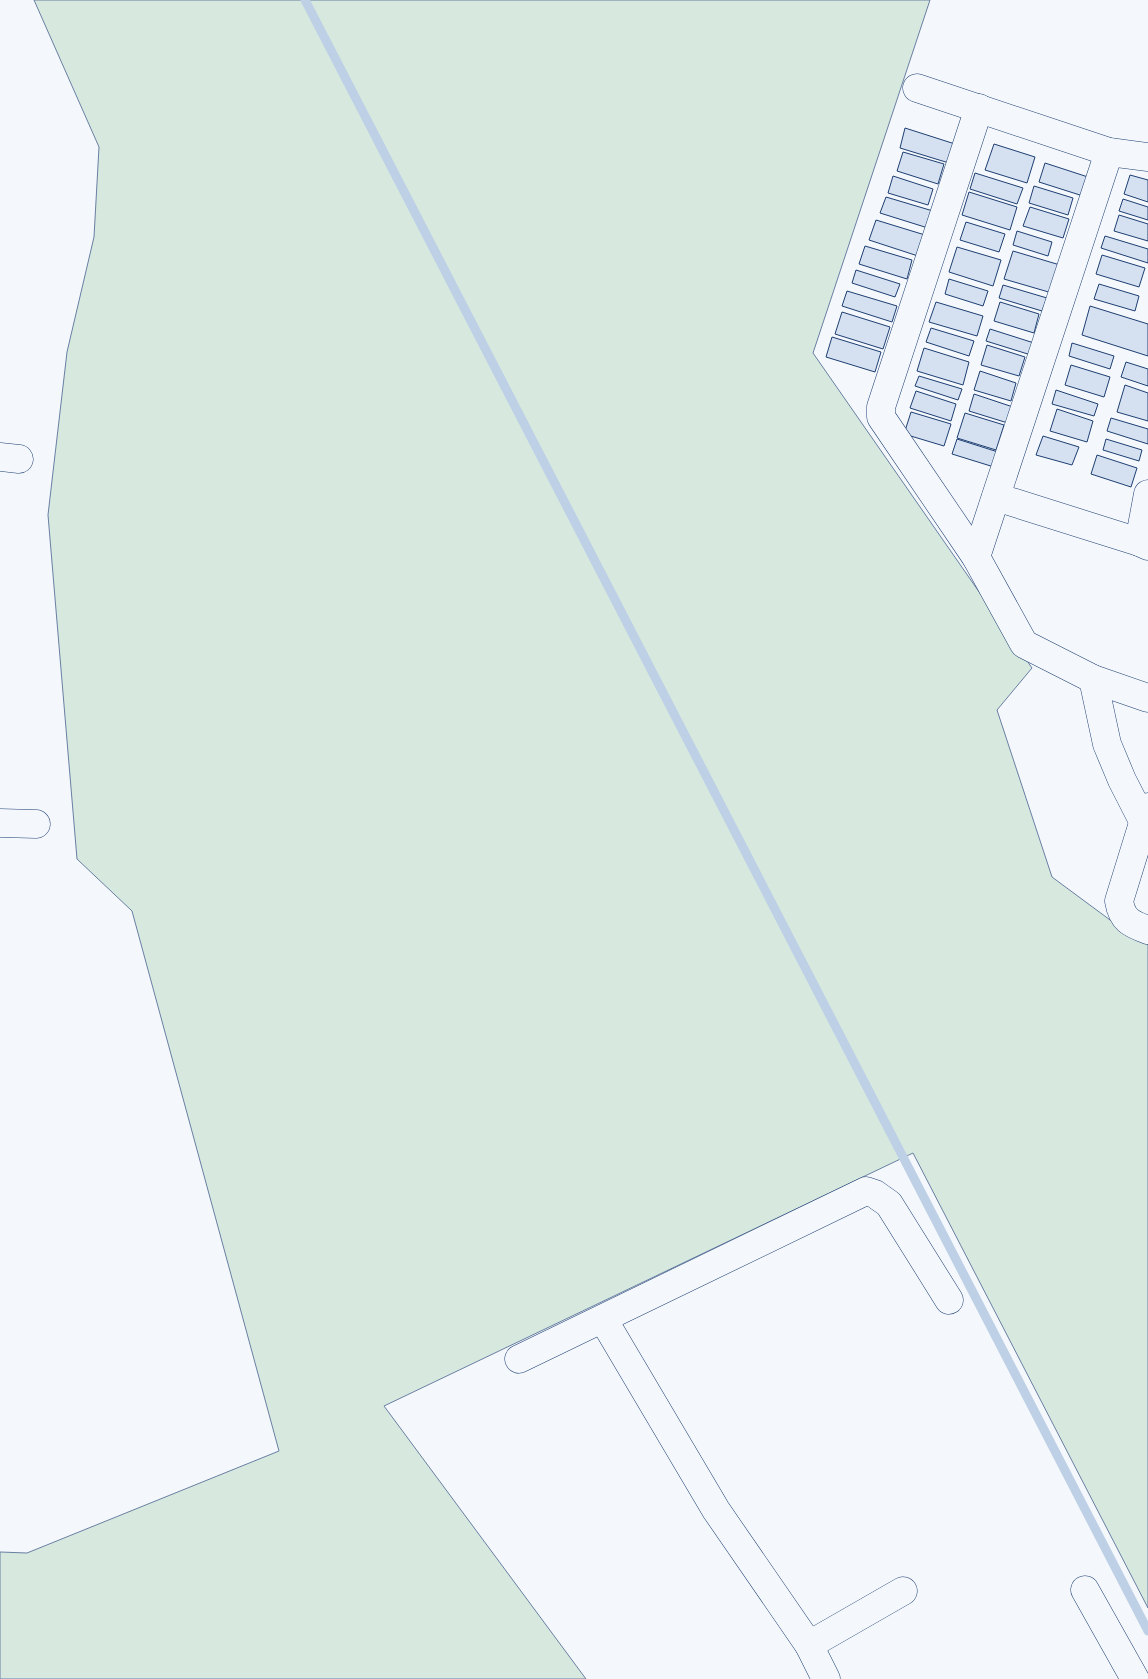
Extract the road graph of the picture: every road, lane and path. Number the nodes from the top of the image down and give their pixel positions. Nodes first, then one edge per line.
1 (917, 88) dead end
2 (979, 108) junction
3 (1108, 152) junction
4 (1148, 157) edge
5 (1148, 494) edge
6 (996, 497) junction
7 (1144, 544) edge
8 (976, 557) junction
9 (1093, 680) junction
10 (1148, 698) edge
11 (1146, 815) edge
12 (0, 824) edge
13 (36, 824) dead end
14 (1148, 930) edge
15 (949, 1300) dead end
16 (603, 1319) junction
17 (519, 1359) dead end
18 (1085, 1590) dead end
19 (903, 1591) dead end
20 (809, 1645) junction
21 (826, 1679) edge
22 (1135, 1679) edge

1 - 2 street
2 - 3 street
2 - 8 street
3 - 4 street
3 - 6 street
5 - 7 street
6 - 7 street
6 - 8 street
8 - 9 street
9 - 10 street
9 - 11 street
11 - 14 street
12 - 13 street
15 - 16 street
16 - 17 street
16 - 20 street
18 - 22 street
19 - 20 street
20 - 21 street

